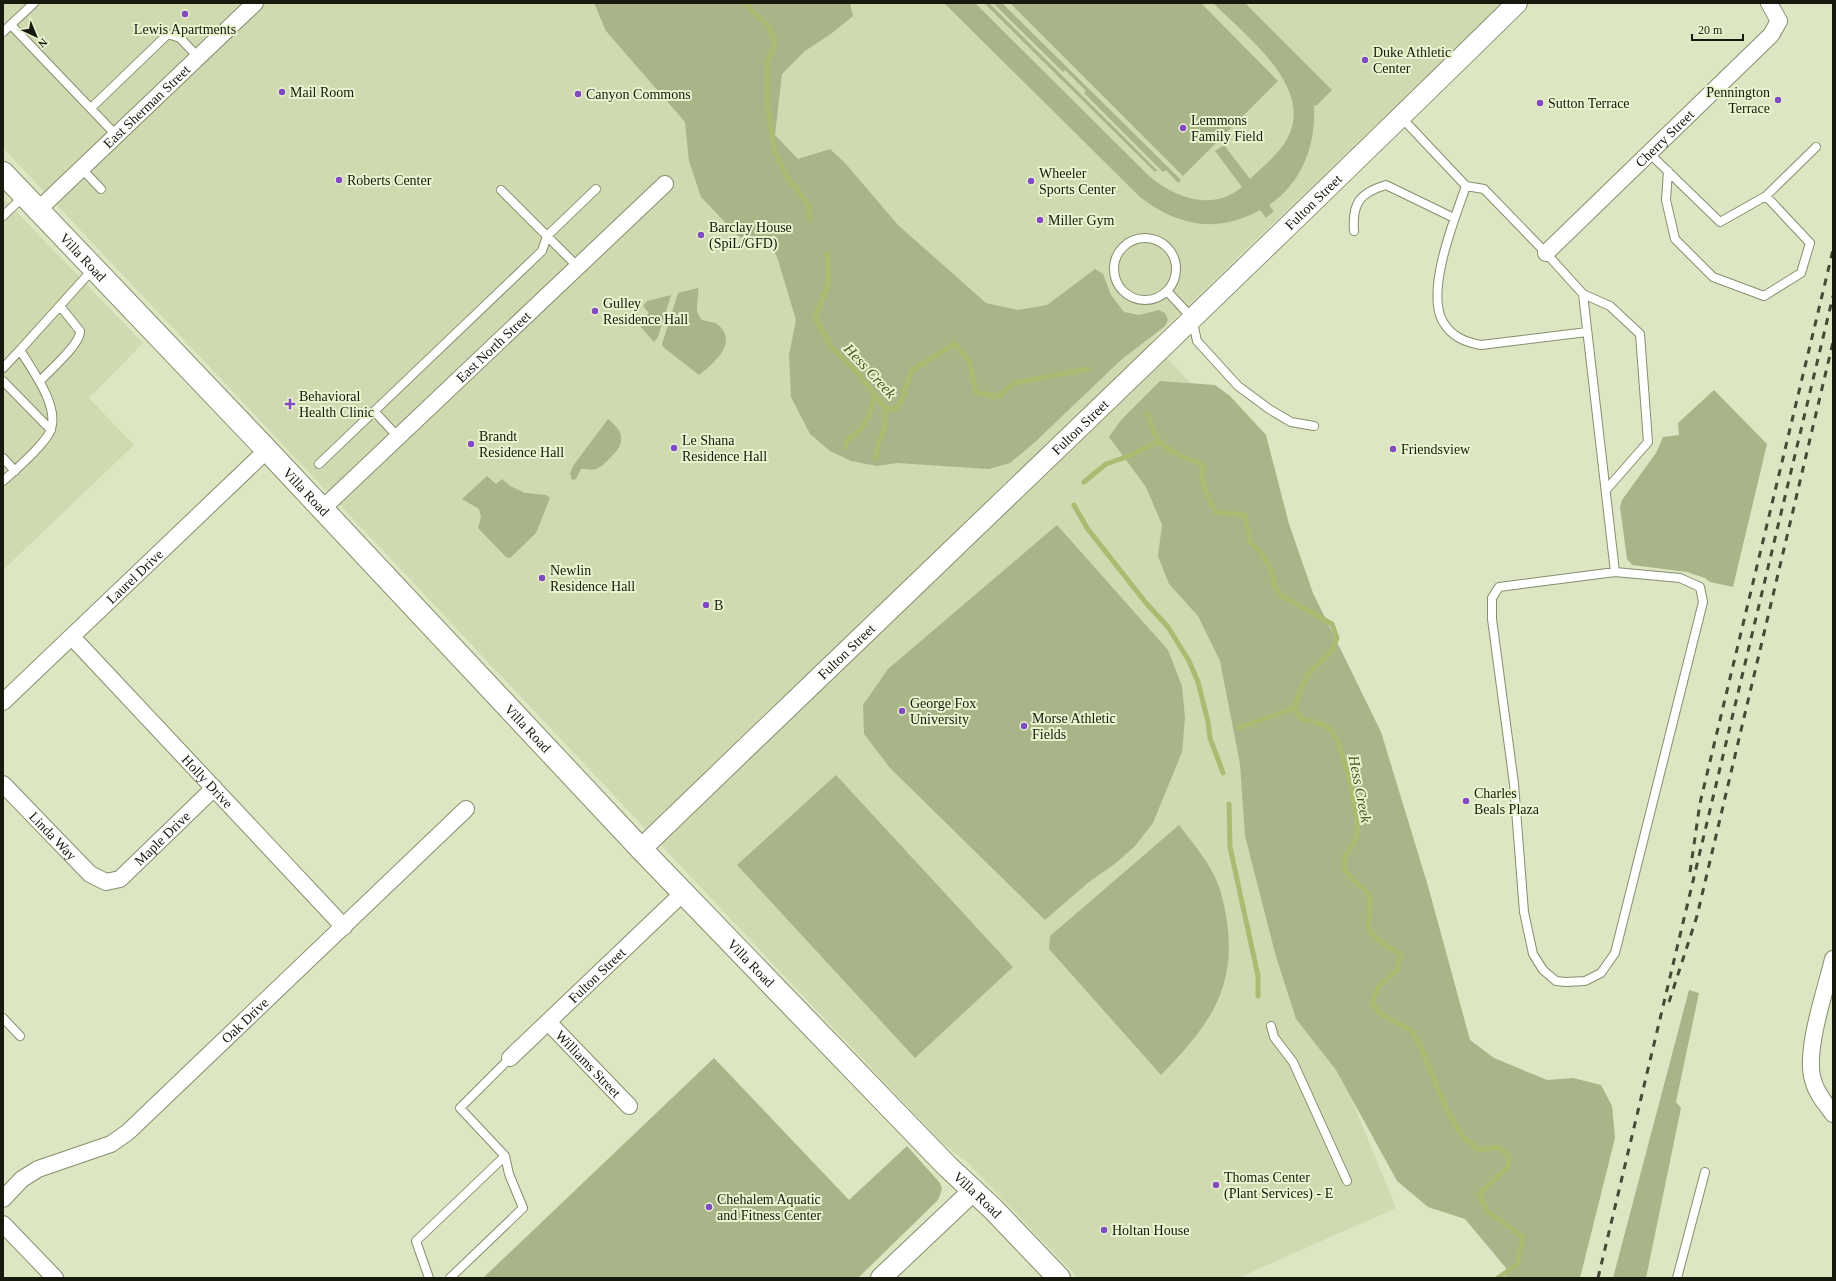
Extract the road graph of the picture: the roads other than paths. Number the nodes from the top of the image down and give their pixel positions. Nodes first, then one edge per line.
1 (34, 3) edge
2 (255, 3) edge
3 (1517, 3) edge
4 (1769, 3) edge
5 (11, 25) junction
6 (3, 32) edge
7 (198, 57) junction
8 (91, 108) junction
9 (1401, 116) junction
10 (116, 135) junction
11 (1816, 147) dead end
12 (1649, 153) junction
13 (81, 168) junction
14 (1668, 172) junction
15 (3, 173) edge
16 (665, 184) dead end
17 (1466, 186) junction
18 (101, 189) dead end
19 (501, 190) dead end
20 (596, 190) dead end
21 (1766, 196) junction
22 (31, 203) junction
23 (3, 216) edge
24 (1454, 218) junction
25 (1354, 231) dead end
26 (547, 236) junction
27 (1546, 253) junction
28 (578, 267) junction
29 (94, 269) junction
30 (1167, 291) junction
31 (1583, 294) junction
32 (60, 306) junction
33 (1192, 318) junction
34 (1587, 332) junction
35 (20, 350) junction
36 (3, 368) edge
37 (3, 381) edge
38 (40, 381) junction
39 (374, 411) junction
40 (1314, 426) dead end
41 (51, 430) junction
42 (398, 437) junction
43 (267, 450) junction
44 (3, 458) edge
45 (319, 464) dead end
46 (15, 471) junction
47 (3, 481) edge
48 (1606, 490) junction
49 (322, 509) junction
50 (1615, 572) junction
51 (72, 637) junction
52 (3, 702) edge
53 (3, 784) edge
54 (214, 788) junction
55 (466, 809) dead end
56 (641, 849) junction
57 (106, 882) joint
58 (683, 893) junction
59 (344, 927) junction
60 (1833, 959) edge
61 (3, 1018) edge
62 (548, 1022) junction
63 (1271, 1026) dead end
64 (20, 1036) dead end
65 (510, 1058) joint
66 (629, 1106) dead end
67 (1833, 1114) edge
68 (505, 1156) junction
69 (1705, 1172) dead end
70 (1347, 1181) dead end
71 (974, 1190) junction
72 (3, 1199) edge
73 (3, 1224) edge
74 (55, 1278) edge
75 (429, 1278) edge
76 (450, 1278) edge
77 (881, 1278) edge
78 (1059, 1278) edge
79 (1676, 1278) edge

1 - 5 lane
2 - 7 street, East Sherman Street
3 - 9 street, Fulton Street
4 - 12 street, Cherry Street
5 - 6 lane
5 - 8 lane
7 - 8 lane
7 - 10 street, East Sherman Street
8 - 10 lane
9 - 17 lane
9 - 33 street, Fulton Street
10 - 13 street, East Sherman Street
11 - 21 lane
12 - 14 lane
12 - 27 street, Cherry Street
13 - 18 lane
13 - 22 street, East Sherman Street
14 - 21 lane
14 - 21 lane
15 - 22 main road, Villa Road
16 - 28 street, East North Street
17 - 24 lane
17 - 27 lane
19 - 26 lane
20 - 26 lane
22 - 23 lane
22 - 29 main road, Villa Road
24 - 25 lane
24 - 34 lane
26 - 28 lane
26 - 39 lane
27 - 31 lane
28 - 42 street, East North Street
29 - 32 lane
29 - 43 main road, Villa Road
30 - 30 lane
30 - 33 lane
31 - 34 lane
31 - 48 lane
32 - 35 lane
32 - 38 lane
33 - 40 lane
33 - 56 street, Fulton Street
34 - 48 lane
35 - 36 lane
35 - 38 lane
37 - 41 lane
38 - 41 lane
39 - 42 lane
39 - 45 lane
41 - 46 lane
42 - 49 street, East North Street
43 - 49 main road, Villa Road
43 - 51 street, Laurel Drive
44 - 46 lane
46 - 47 lane
48 - 50 lane
49 - 56 main road, Villa Road
50 - 50 lane
51 - 52 street, Laurel Drive
51 - 54 street, Holly Drive
53 - 57 street, Linda Way
54 - 57 street, Maple Drive
54 - 59 street, Holly Drive
55 - 59 street, Oak Drive
56 - 58 main road, Villa Road
58 - 62 street, Fulton Street
58 - 71 main road, Villa Road
59 - 72 street, Oak Drive
60 - 67 street
61 - 64 lane
62 - 65 street, Fulton Street
62 - 66 street, Williams Street
63 - 70 lane
65 - 68 lane
68 - 75 lane
68 - 76 lane
69 - 79 lane
71 - 77 street
71 - 78 main road, Villa Road
73 - 74 street

